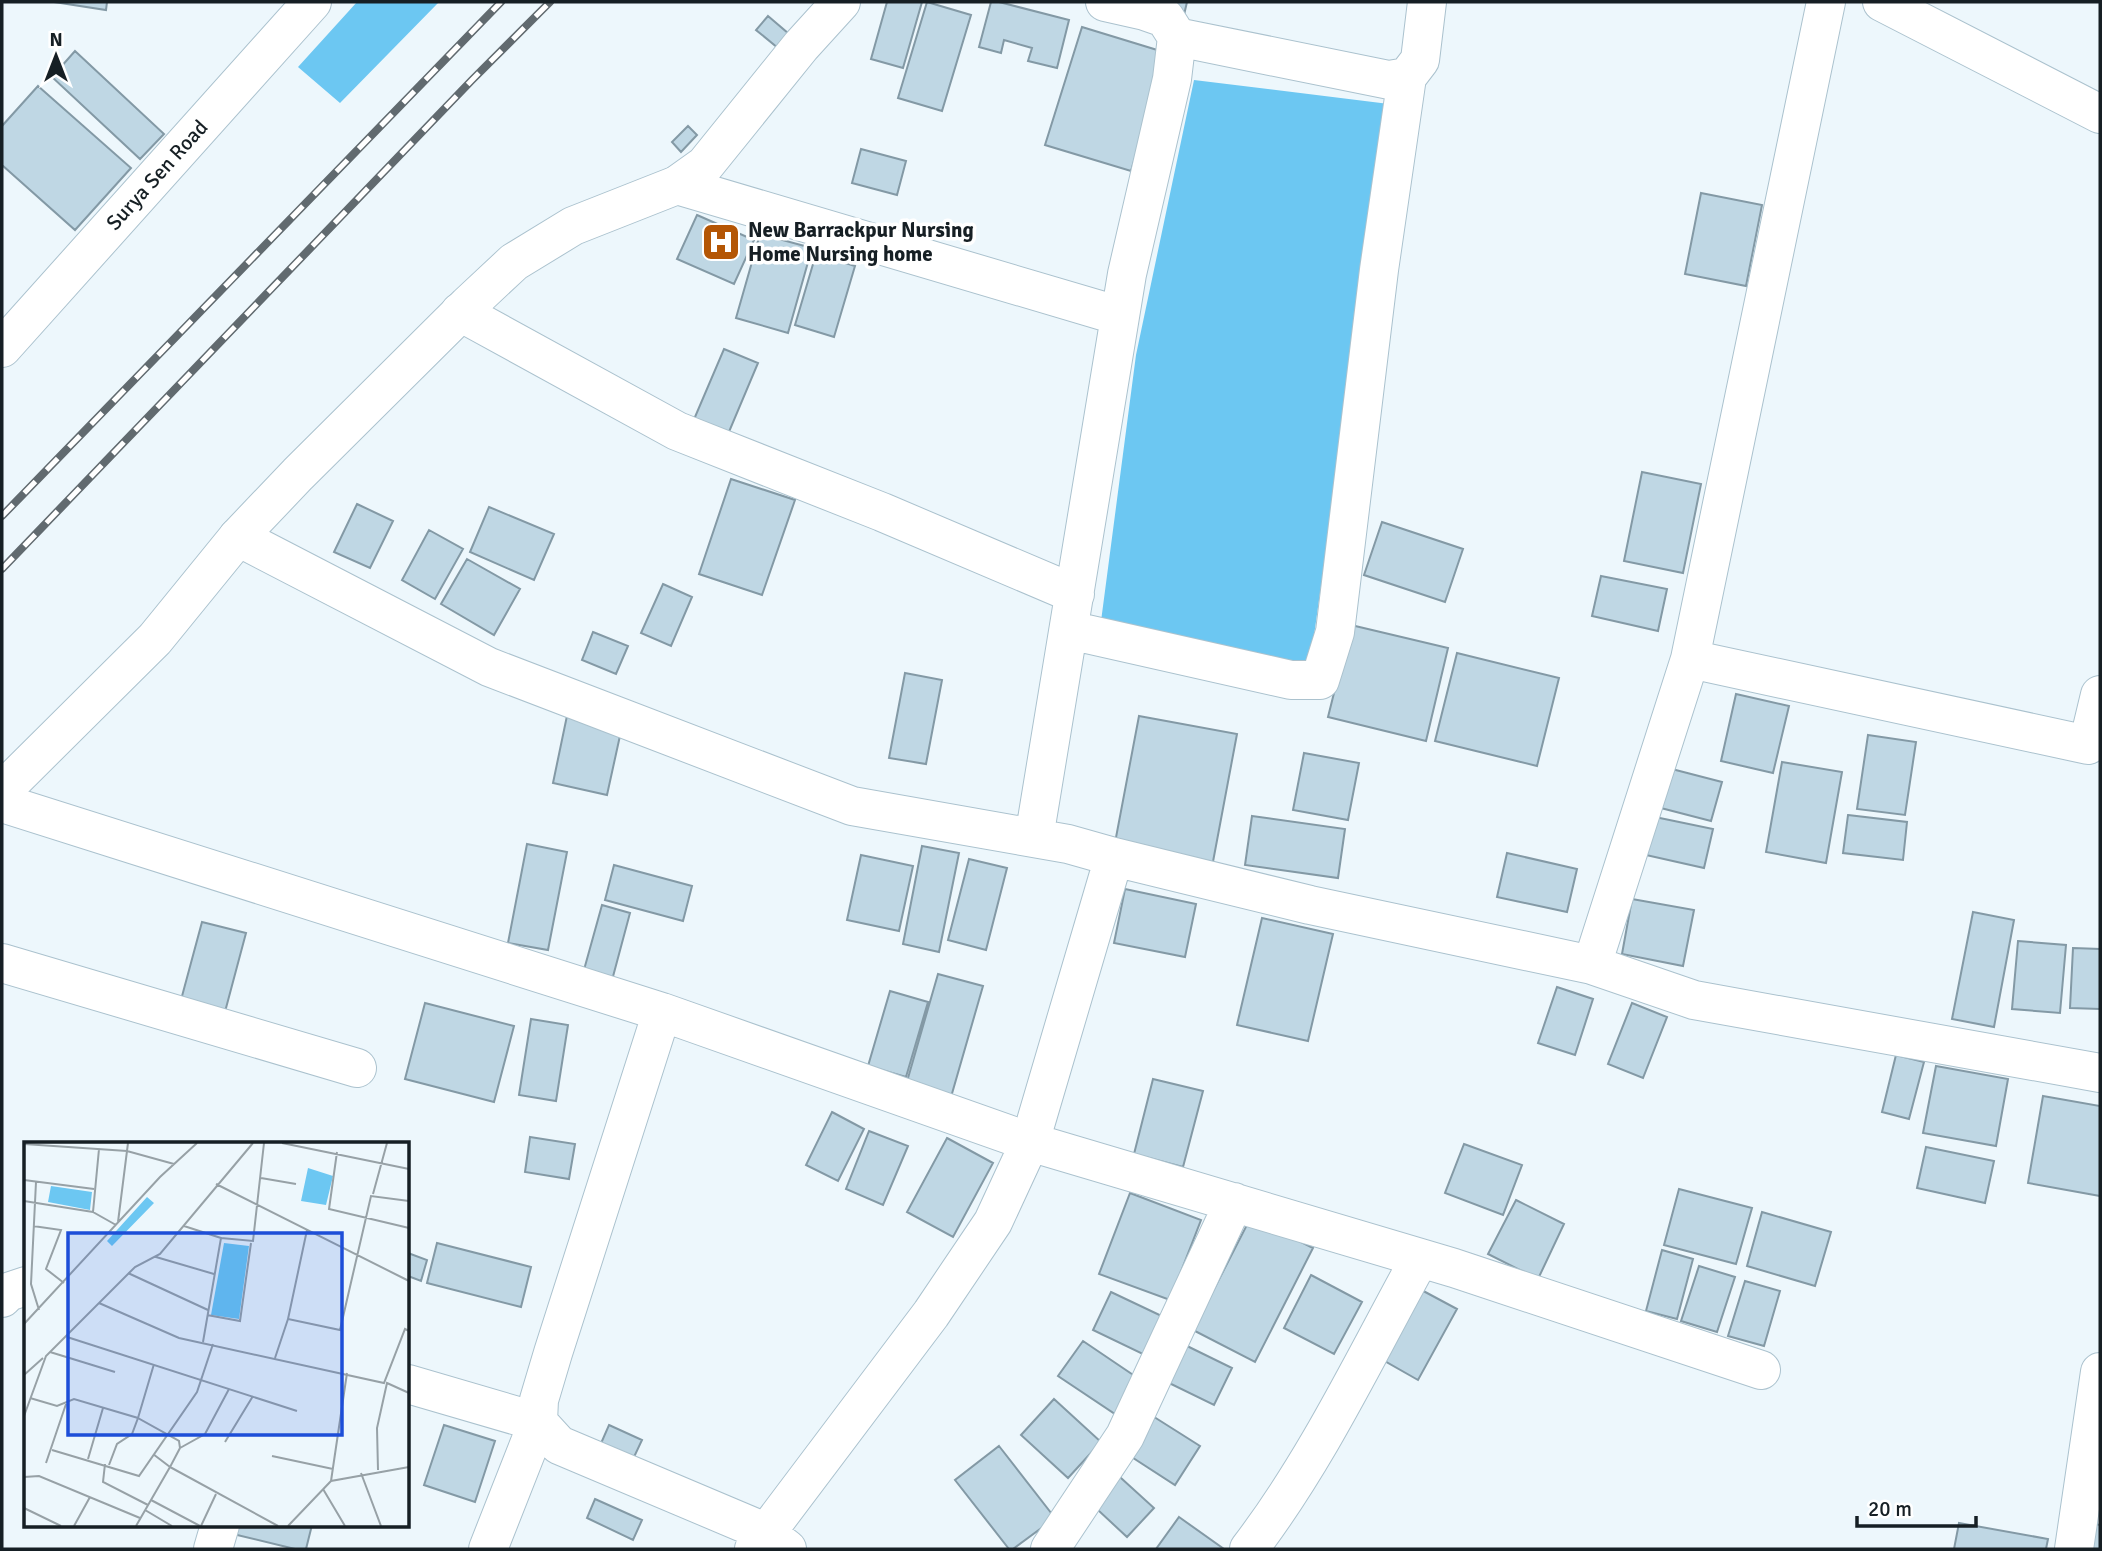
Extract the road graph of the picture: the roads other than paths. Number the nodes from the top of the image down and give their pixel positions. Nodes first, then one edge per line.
1 (312, 2) edge
2 (841, 2) edge
3 (1105, 2) edge
4 (1427, 2) edge
5 (1826, 2) edge
6 (1882, 2) edge
7 (1177, 37) junction
8 (1407, 77) junction
9 (2100, 114) edge
10 (677, 185) junction
11 (460, 312) junction
12 (1120, 316) junction
13 (2, 348) edge
14 (238, 537) junction
15 (1072, 612) junction
16 (1690, 659) junction
17 (2100, 695) edge
18 (2, 792) edge
19 (2, 803) edge
20 (1034, 838) junction
21 (1114, 857) junction
22 (2, 963) edge
23 (1592, 965) junction
24 (662, 1012) junction
25 (358, 1068) dead end
26 (2100, 1073) edge
27 (1031, 1142) junction
28 (1234, 1202) junction
29 (1420, 1258) junction
30 (24, 1287) edge
31 (2, 1298) edge
32 (1761, 1370) dead end
33 (2100, 1372) edge
34 (410, 1385) edge
35 (538, 1422) junction
36 (220, 1526) edge
37 (769, 1544) edge
38 (213, 1549) edge
39 (488, 1549) edge
40 (1050, 1549) edge
41 (1249, 1549) edge
42 (2074, 1549) edge

1 - 13 street, Surya Sen Road
2 - 10 street
3 - 7 street
4 - 8 street
5 - 16 street
6 - 9 street
7 - 8 street
7 - 12 street
8 - 15 street
10 - 11 street
10 - 12 street
11 - 14 street
11 - 15 street
12 - 15 street
14 - 18 street
14 - 20 street
15 - 20 street
16 - 17 street
16 - 23 street
19 - 24 street
20 - 21 street
21 - 23 street
21 - 27 street
22 - 25 street
23 - 26 street
24 - 27 street
24 - 35 street
27 - 28 street
27 - 37 street
28 - 29 street
28 - 40 street
29 - 32 street
29 - 41 street
30 - 31 street
33 - 42 street
34 - 35 street
35 - 37 street
35 - 39 street
36 - 38 street

